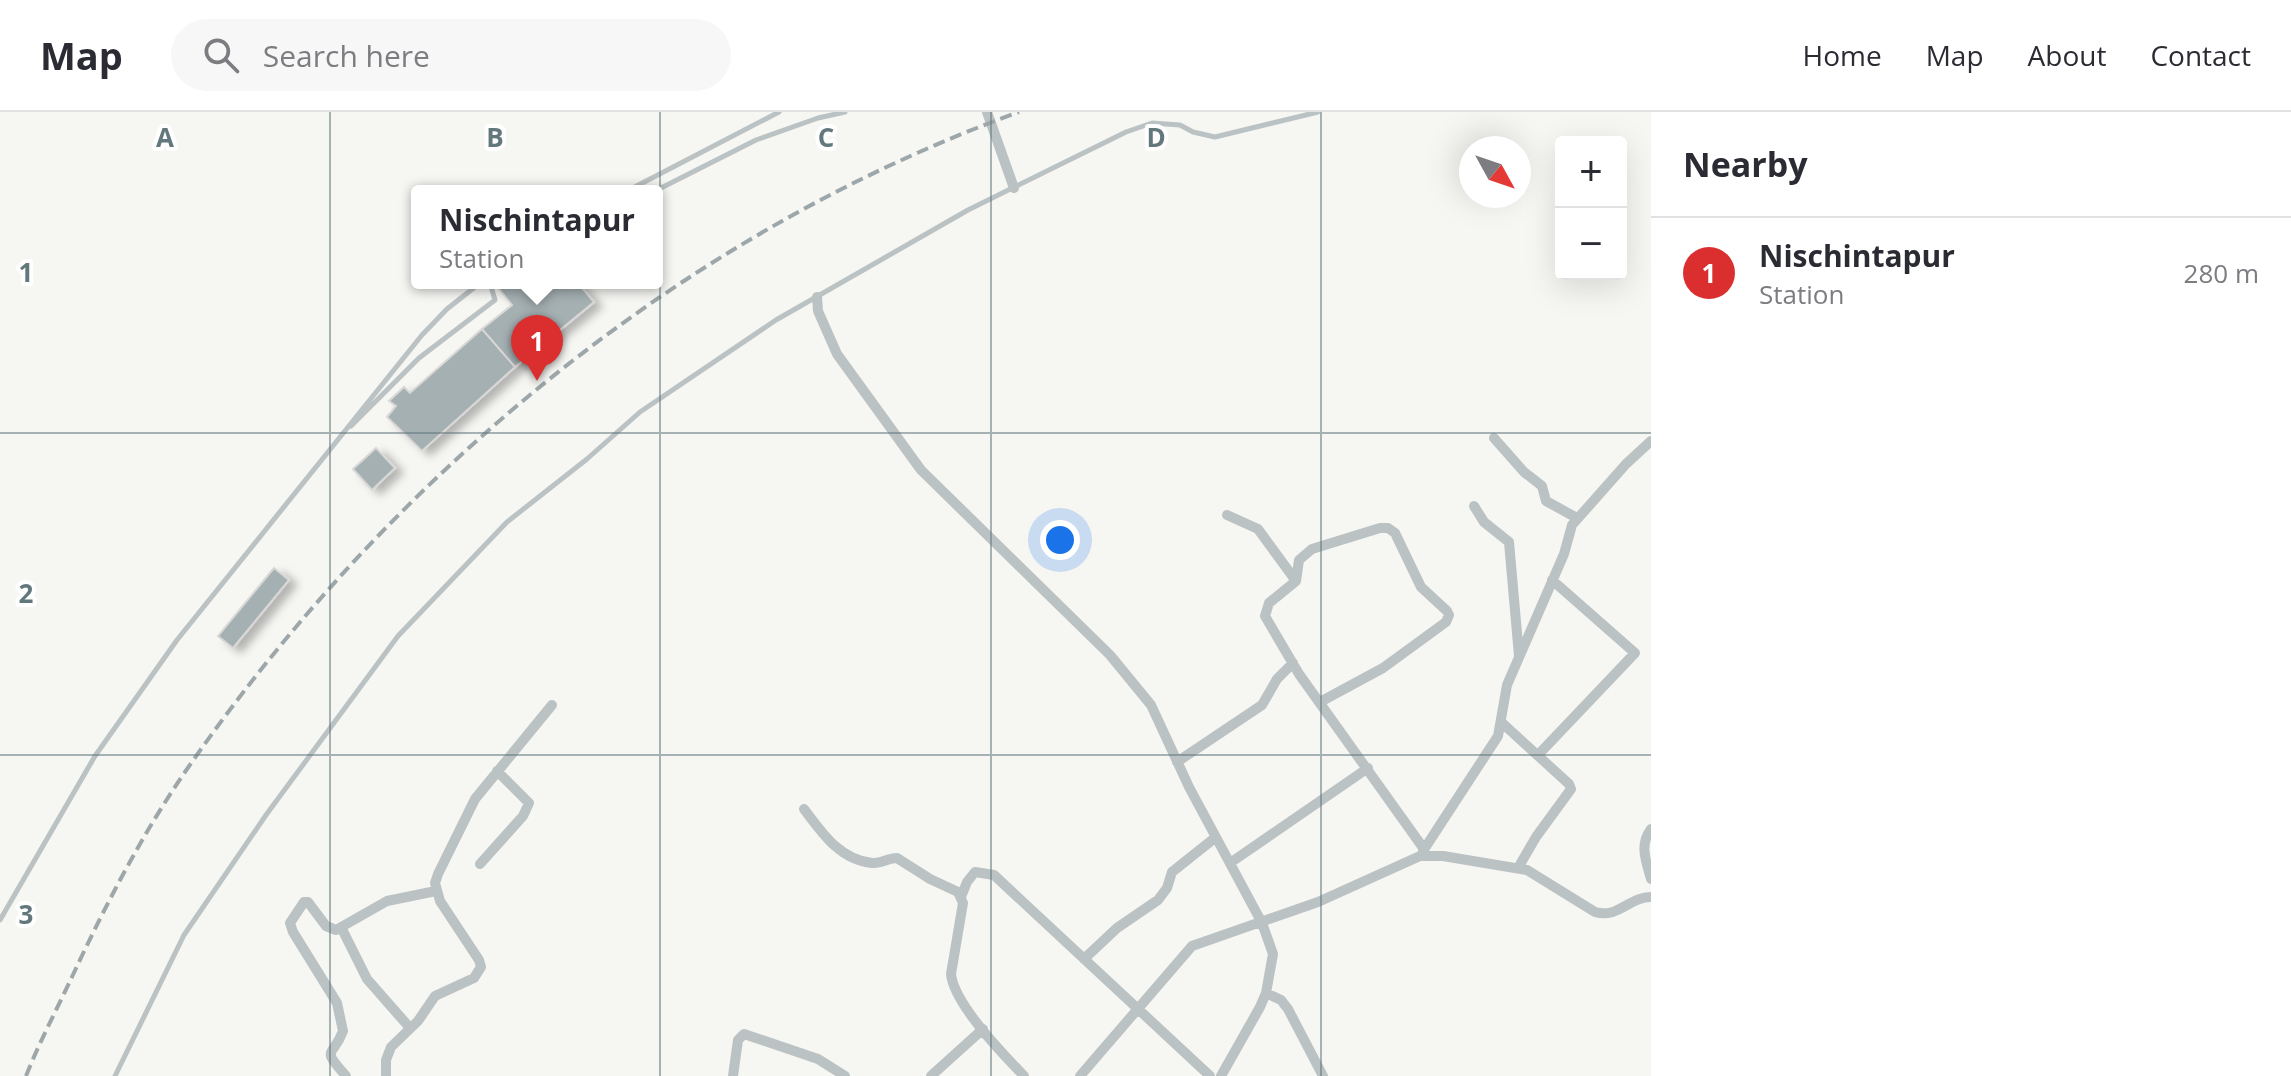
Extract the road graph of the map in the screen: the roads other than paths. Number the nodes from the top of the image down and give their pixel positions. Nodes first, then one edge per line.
1 (779, 112) edge
2 (845, 112) edge
3 (987, 112) edge
4 (1318, 112) edge
5 (639, 185) edge
6 (663, 187) edge
7 (1014, 188) junction
8 (472, 289) edge
9 (492, 289) edge
10 (817, 297) junction
11 (1494, 438) dead end
12 (1651, 441) edge
13 (329, 448) junction
14 (1474, 506) dead end
15 (1227, 515) dead end
16 (1577, 518) junction
17 (1552, 580) junction
18 (1296, 581) junction
19 (1519, 658) junction
20 (1293, 663) junction
21 (1320, 702) junction
22 (552, 705) dead end
23 (1501, 722) junction
24 (1538, 755) junction
25 (1177, 762) junction
26 (1368, 768) junction
27 (497, 771) junction
28 (804, 809) dead end
29 (1651, 829) edge
30 (1216, 837) junction
31 (1422, 852) junction
32 (1230, 863) junction
33 (480, 864) dead end
34 (1518, 868) junction
35 (1651, 879) edge
36 (436, 891) junction
37 (1650, 896) edge
38 (961, 897) junction
39 (0, 920) edge
40 (1262, 923) junction
41 (341, 927) junction
42 (1084, 959) junction
43 (1266, 993) junction
44 (1138, 1009) junction
45 (410, 1028) junction
46 (983, 1029) junction
47 (115, 1076) edge
48 (346, 1076) edge
49 (386, 1076) edge
50 (733, 1076) edge
51 (845, 1076) edge
52 (931, 1076) edge
53 (1024, 1076) edge
54 (1080, 1076) edge
55 (1210, 1076) edge
56 (1221, 1076) edge
57 (1323, 1076) edge

1 - 5 lane
2 - 6 lane
3 - 7 street
4 - 7 lane
7 - 10 lane
8 - 13 lane
9 - 13 lane
10 - 25 street
10 - 47 lane
11 - 16 street
12 - 16 street
13 - 39 lane
14 - 19 street
15 - 18 street
16 - 17 street
17 - 19 street
17 - 24 street
18 - 20 street
18 - 21 street
19 - 23 street
20 - 21 street
20 - 25 street
21 - 26 street
22 - 27 street
23 - 24 street
23 - 31 street
24 - 34 street
25 - 30 street
26 - 31 street
26 - 32 street
27 - 33 street
27 - 36 street
28 - 38 street
29 - 35 street
30 - 32 street
30 - 42 street
31 - 34 street
31 - 40 street
32 - 40 street
34 - 37 street
36 - 41 street
36 - 45 street
38 - 42 street
38 - 46 street
40 - 43 street
40 - 44 street
41 - 45 street
41 - 48 street
42 - 44 street
43 - 56 street
43 - 57 street
44 - 54 street
44 - 55 street
45 - 49 street
46 - 52 street
46 - 53 street
50 - 51 street

